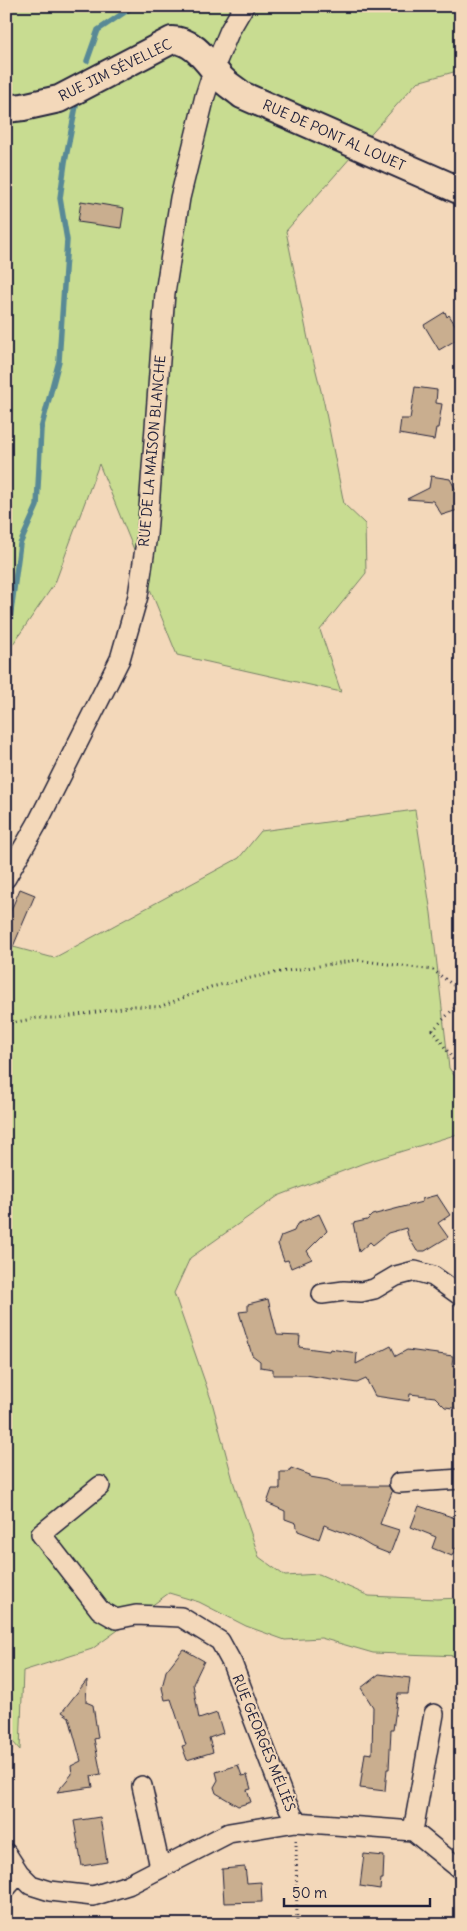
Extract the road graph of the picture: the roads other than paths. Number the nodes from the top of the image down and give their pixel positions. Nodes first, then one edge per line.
1 (244, 6) edge
2 (214, 68) junction
3 (6, 109) edge
4 (461, 192) edge
5 (6, 878) edge
6 (322, 1294) dead end
7 (461, 1296) edge
8 (461, 1479) edge
9 (399, 1483) dead end
10 (100, 1486) dead end
11 (434, 1714) dead end
12 (142, 1786) dead end
13 (296, 1822) junction
14 (413, 1830) junction
15 (6, 1853) edge
16 (160, 1868) junction
17 (461, 1870) edge
18 (19, 1873) junction
19 (6, 1888) edge

1 - 2 street, RUE DE LA MAISON BLANCHE
2 - 3 street, RUE JIM SÉVELLEC
2 - 4 street, RUE DE PONT AL LOUET
2 - 5 street, RUE DE LA MAISON BLANCHE
6 - 7 street
8 - 9 street
10 - 13 street, RUE GEORGES MÉLIÈS
11 - 14 street
12 - 16 street
13 - 14 street, RUE GEORGES MÉLIÈS
13 - 16 street, RUE GEORGES MÉLIÈS
14 - 17 street
15 - 18 street, RUE GEORGES MÉLIÈS
16 - 18 street, RUE GEORGES MÉLIÈS
18 - 19 street

